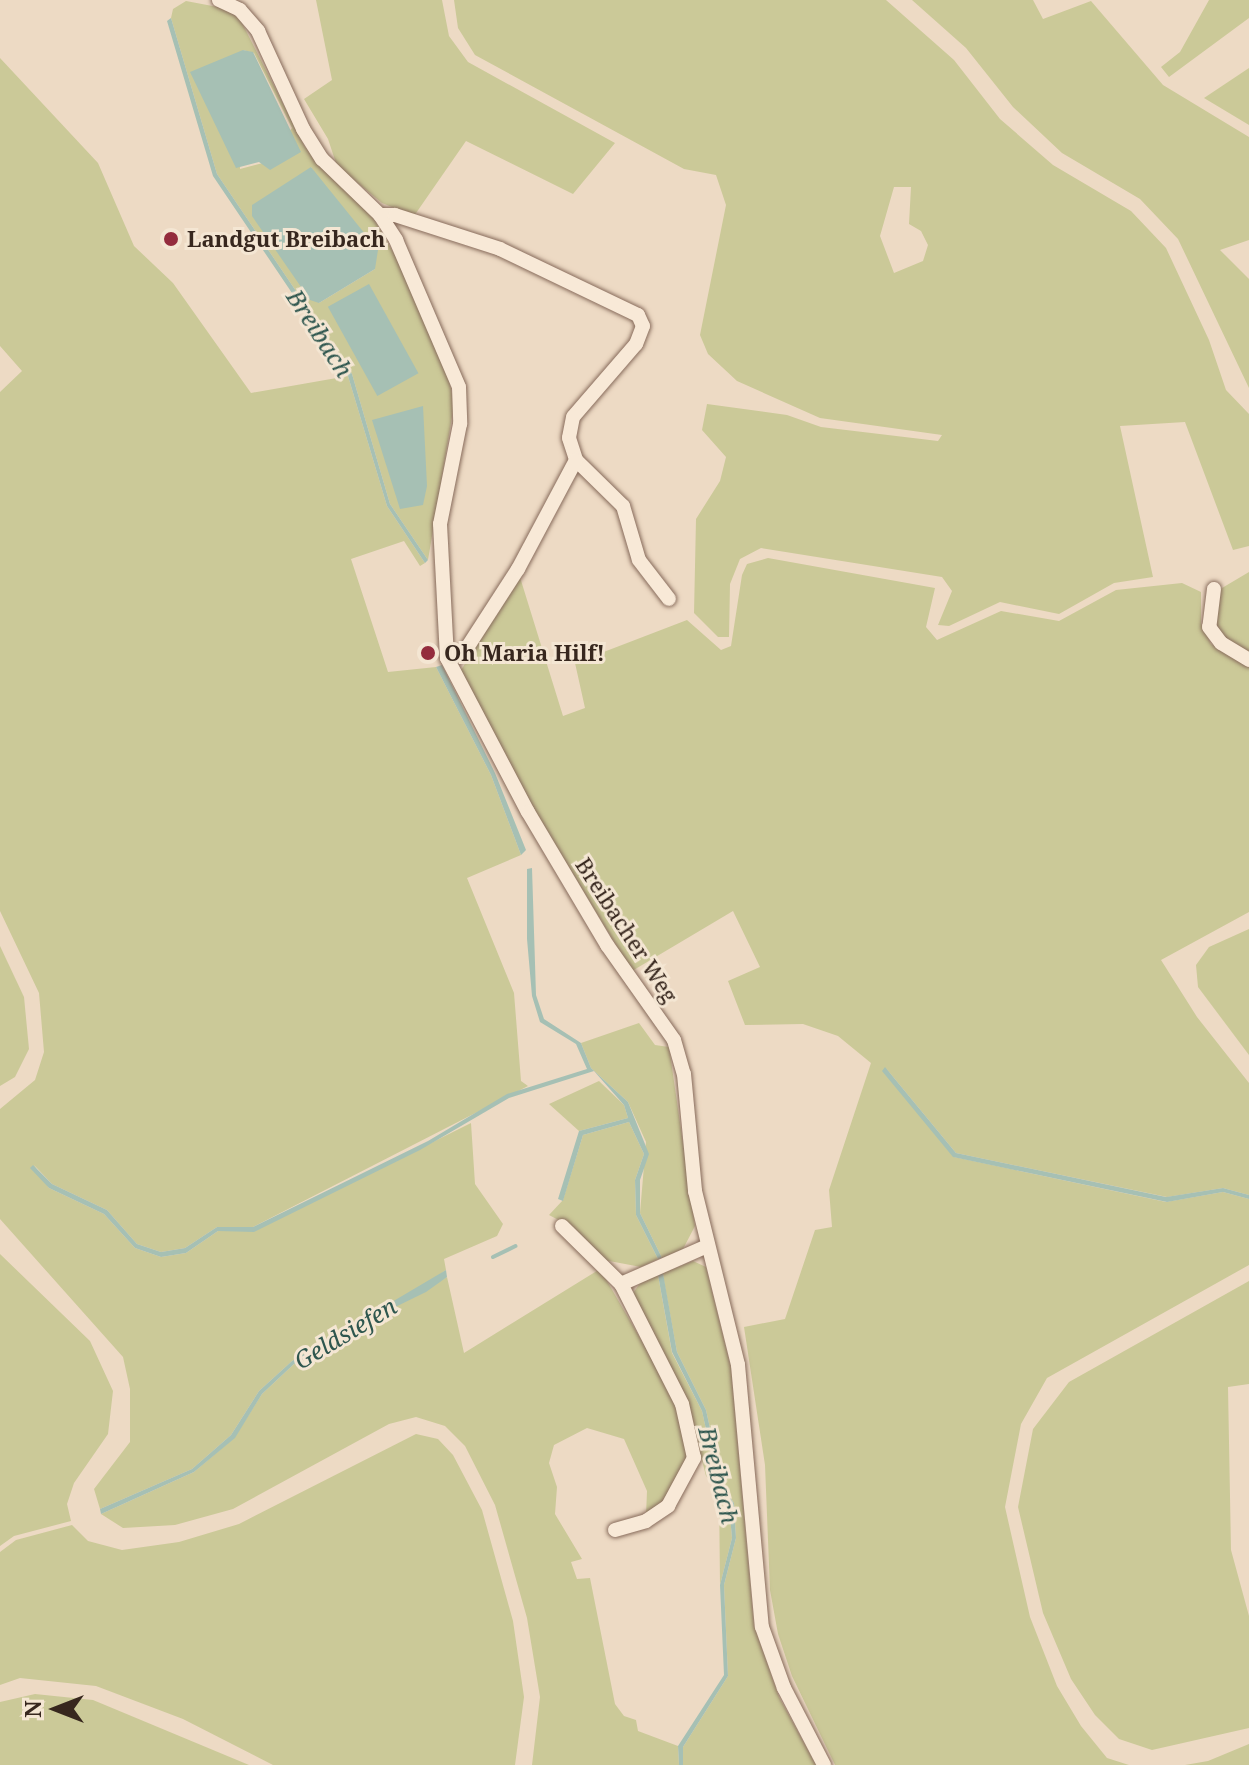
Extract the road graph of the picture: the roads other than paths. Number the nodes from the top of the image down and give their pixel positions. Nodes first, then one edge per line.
1 (219, 0) edge
2 (380, 215) junction
3 (576, 460) junction
4 (1214, 589) dead end
5 (669, 599) dead end
6 (447, 658) junction
7 (1249, 660) edge
8 (562, 1226) dead end
9 (707, 1246) junction
10 (621, 1284) junction
11 (615, 1530) dead end
12 (824, 1765) edge

1 - 2 street, Breibacher Weg
2 - 3 street
2 - 6 street, Breibacher Weg
3 - 5 street
3 - 6 street
4 - 7 street
6 - 9 street, Breibacher Weg
8 - 10 street
9 - 10 street
9 - 12 street, Breibacher Weg
10 - 11 street

